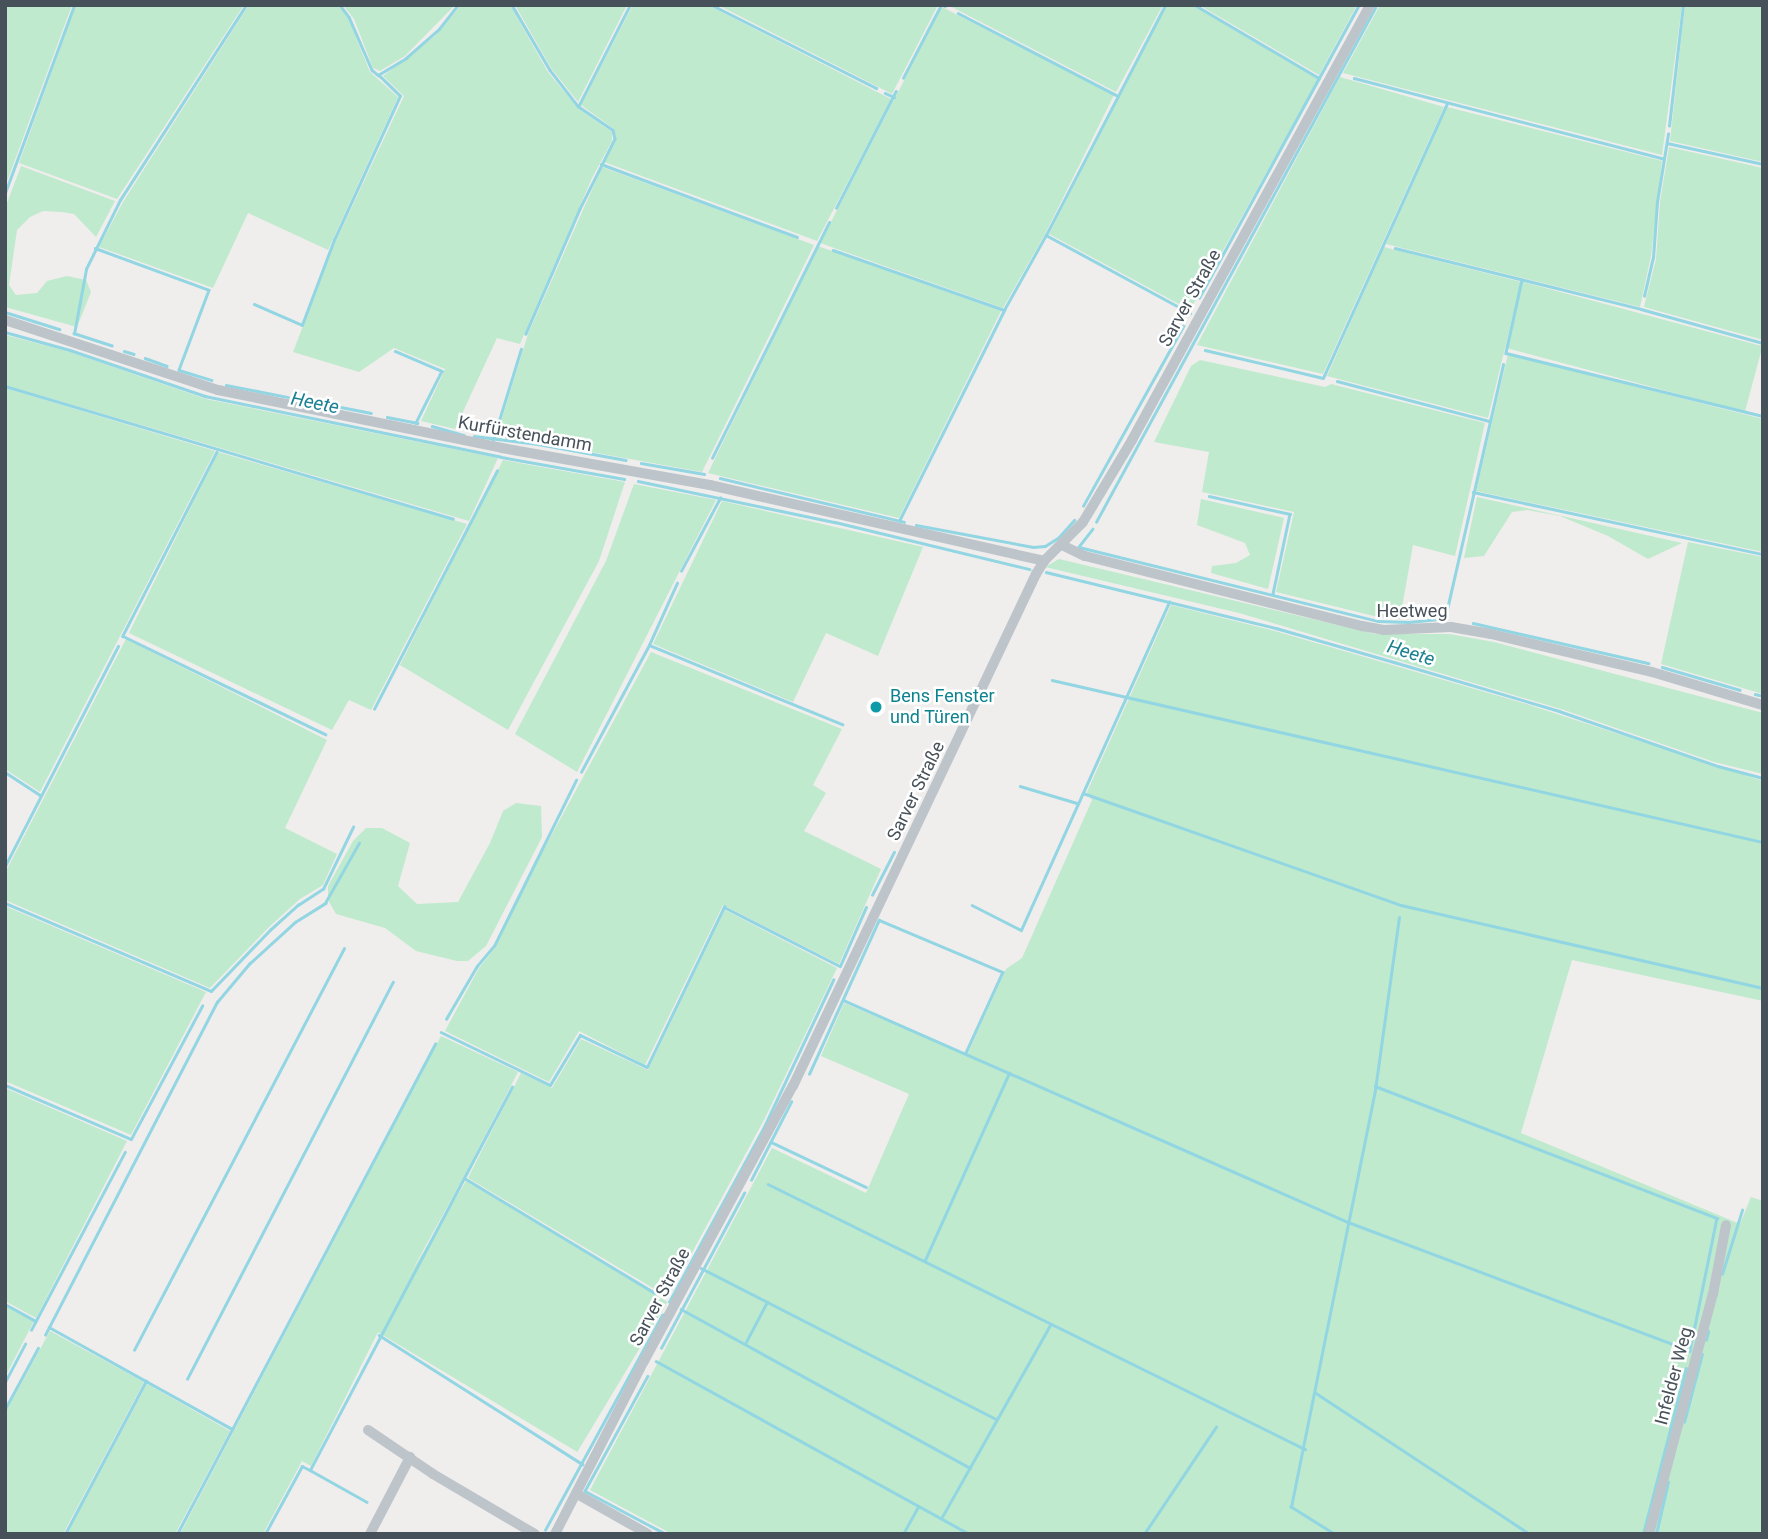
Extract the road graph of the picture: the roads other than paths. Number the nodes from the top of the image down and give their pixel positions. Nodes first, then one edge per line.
1 (1370, 5) edge
2 (5, 320) edge
3 (1062, 545) junction
4 (1044, 561) junction
5 (1763, 705) edge
6 (1726, 1225) dead end
7 (368, 1430) dead end
8 (410, 1457) junction
9 (577, 1494) junction
10 (370, 1534) edge
11 (536, 1534) edge
12 (555, 1534) edge
13 (648, 1534) edge
14 (1649, 1534) edge

1 - 3 street, Sarver Straße
2 - 4 street, Kurfürstendamm
3 - 4 street, Sarver Straße
3 - 5 street, Heetweg
4 - 9 street, Sarver Straße
6 - 14 street, Infelder Weg
7 - 8 street
8 - 10 street
8 - 11 street
9 - 12 street, Sarver Straße
9 - 13 street

